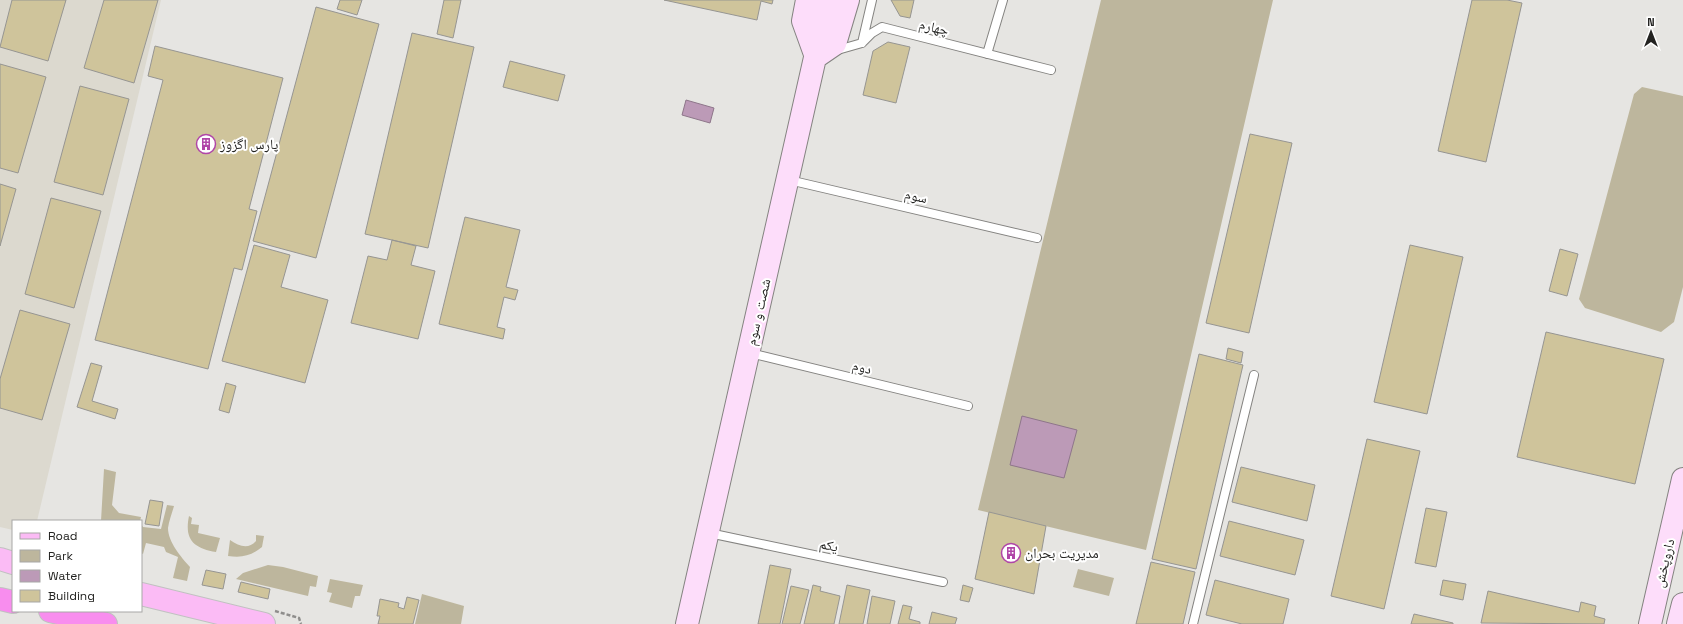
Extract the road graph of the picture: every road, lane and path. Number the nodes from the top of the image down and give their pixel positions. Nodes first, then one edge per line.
1 (807, 0) edge
2 (828, 0) edge
3 (848, 0) edge
4 (872, 0) edge
5 (1003, 0) edge
6 (862, 43) junction
7 (987, 54) junction
8 (816, 57) junction
9 (1051, 70) dead end
10 (788, 180) junction
11 (1037, 238) dead end
12 (749, 353) junction
13 (1254, 376) dead end
14 (968, 406) dead end
15 (1683, 479) edge
16 (709, 533) junction
17 (0, 559) edge
18 (12, 563) edge
19 (943, 582) dead end
20 (142, 594) edge
21 (0, 599) edge
22 (12, 602) edge
23 (1683, 604) edge
24 (54, 612) edge
25 (269, 617) edge
26 (106, 624) edge
27 (301, 624) edge
28 (688, 624) edge
29 (1193, 624) edge
30 (1650, 624) edge
31 (1678, 624) edge

1 - 8 street
2 - 8 street, شصت و سوم
3 - 8 street
4 - 6 lane
5 - 7 lane
6 - 7 lane, چهارم
6 - 8 lane, چهارم
7 - 9 lane, چهارم
8 - 10 street, شصت و سوم
10 - 11 lane, سوم
10 - 12 street, شصت و سوم
12 - 14 lane, دوم
12 - 16 street, شصت و سوم
13 - 29 lane
15 - 30 street, داروپخش
16 - 19 lane, یکم
16 - 28 street, شصت و سوم
17 - 18 main road
20 - 25 main road
21 - 22 highway
23 - 31 street
24 - 26 highway
25 - 27 path

